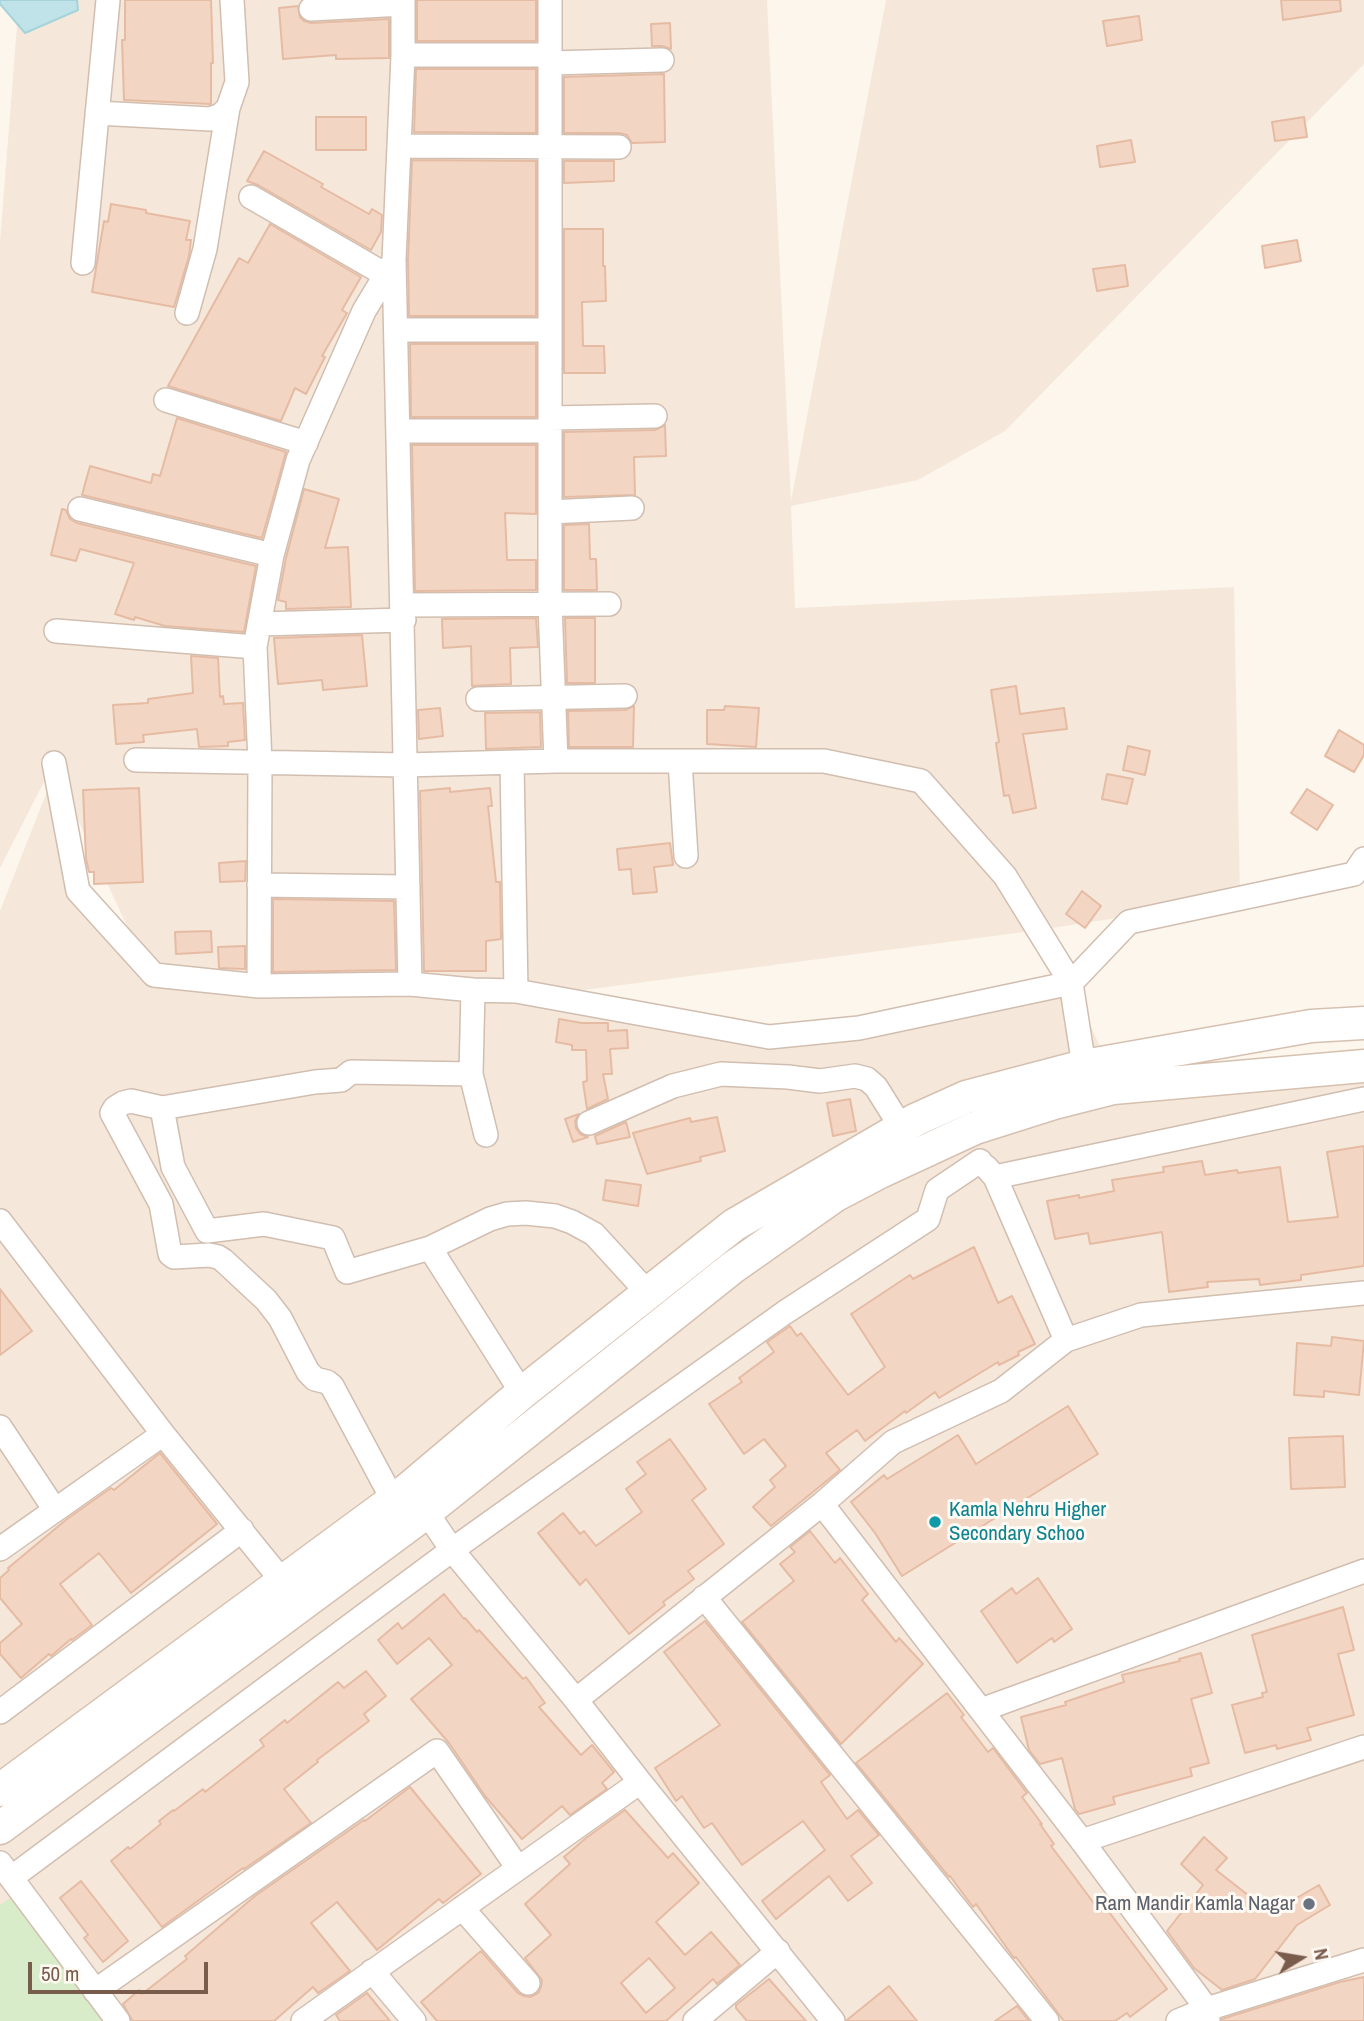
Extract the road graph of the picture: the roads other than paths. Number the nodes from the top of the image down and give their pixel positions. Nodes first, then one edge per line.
1 (108, 0) edge
2 (232, 0) edge
3 (550, 0) edge
4 (403, 2) edge
5 (312, 9) dead end
6 (404, 55) junction
7 (550, 59) junction
8 (662, 60) dead end
9 (228, 108) junction
10 (97, 113) junction
11 (400, 146) junction
12 (550, 147) junction
13 (619, 147) dead end
14 (251, 197) dead end
15 (83, 263) dead end
16 (390, 267) junction
17 (187, 313) dead end
18 (396, 330) junction
19 (551, 330) junction
20 (166, 400) dead end
21 (655, 415) dead end
22 (550, 424) junction
23 (399, 431) junction
24 (306, 443) junction
25 (632, 508) dead end
26 (80, 509) dead end
27 (550, 512) junction
28 (272, 555) junction
29 (608, 604) dead end
30 (550, 605) junction
31 (403, 612) junction
32 (260, 624) junction
33 (56, 631) dead end
34 (255, 647) junction
35 (625, 696) dead end
36 (553, 698) junction
37 (478, 699) dead end
38 (136, 760) dead end
39 (556, 761) junction
40 (680, 761) junction
41 (260, 762) junction
42 (512, 762) junction
43 (54, 763) dead end
44 (405, 765) junction
45 (686, 856) dead end
46 (1364, 859) edge
47 (259, 885) junction
48 (408, 887) junction
49 (1071, 983) junction
50 (410, 984) junction
51 (259, 986) junction
52 (473, 990) junction
53 (516, 991) junction
54 (1364, 1023) edge
55 (1084, 1066) junction
56 (1364, 1066) edge
57 (471, 1074) junction
58 (1364, 1100) edge
59 (163, 1108) junction
60 (589, 1123) dead end
61 (901, 1128) junction
62 (975, 1128) junction
63 (486, 1135) dead end
64 (988, 1169) junction
65 (0, 1221) edge
66 (430, 1248) junction
67 (648, 1293) junction
68 (1364, 1293) edge
69 (1066, 1340) junction
70 (522, 1393) junction
71 (0, 1427) edge
72 (163, 1434) junction
73 (410, 1499) junction
74 (822, 1504) junction
75 (55, 1510) junction
76 (242, 1530) junction
77 (0, 1549) edge
78 (452, 1550) junction
79 (1364, 1571) edge
80 (283, 1582) junction
81 (704, 1597) junction
82 (576, 1700) junction
83 (981, 1710) junction
84 (0, 1712) edge
85 (1364, 1747) edge
86 (640, 1782) junction
87 (0, 1790) edge
88 (0, 1828) edge
89 (1082, 1841) junction
90 (518, 1868) junction
91 (6, 1871) edge
92 (462, 1908) junction
93 (778, 1951) junction
94 (1364, 1961) edge
95 (372, 1971) junction
96 (528, 1983) dead end
97 (95, 1991) junction
98 (1208, 2015) edge
99 (118, 2021) edge
100 (303, 2021) edge
101 (414, 2021) edge
102 (695, 2021) edge
103 (833, 2021) edge
104 (1047, 2021) edge
105 (1178, 2021) edge

1 - 10 street
2 - 9 street
3 - 7 street
4 - 5 street
4 - 6 street
6 - 7 street
6 - 11 street
7 - 8 street
7 - 12 street
9 - 10 street
9 - 17 street
10 - 15 street
11 - 12 street
11 - 16 street
12 - 13 street
12 - 19 street
14 - 16 street
16 - 18 street
16 - 24 street
18 - 19 street
18 - 23 street
19 - 22 street
20 - 24 street
21 - 22 street
22 - 23 street
22 - 27 street
23 - 31 street
24 - 28 street
25 - 27 street
26 - 28 street
27 - 30 street
28 - 32 street
29 - 30 street
30 - 31 street
30 - 36 street
31 - 32 street
31 - 44 street
32 - 34 street
33 - 34 street
34 - 41 street
35 - 36 street
36 - 37 street
36 - 39 street
38 - 41 street
39 - 40 street
39 - 42 street
40 - 45 street
40 - 49 street
41 - 44 street
41 - 47 street
42 - 44 street
42 - 53 street
43 - 51 street
44 - 48 street
46 - 49 street
47 - 48 street
47 - 51 street
48 - 50 street
49 - 53 street
49 - 55 street
50 - 51 street
50 - 52 street
52 - 53 street
52 - 57 street
54 - 55 main road
55 - 61 main road
56 - 62 main road
57 - 59 street
57 - 63 street
58 - 64 street
59 - 66 street
59 - 73 street
60 - 61 street
61 - 67 main road
62 - 64 street
62 - 73 main road
64 - 69 street
64 - 78 street
65 - 72 street
66 - 67 street
66 - 70 street
67 - 70 main road
68 - 69 street
69 - 74 street
70 - 73 main road
71 - 75 street
72 - 75 street
72 - 76 street
73 - 78 street
73 - 80 main road
73 - 88 main road
74 - 81 street
74 - 83 street
75 - 77 street
76 - 80 street
76 - 84 street
78 - 82 street
78 - 91 street
79 - 83 street
80 - 87 main road
81 - 82 street
81 - 104 street
82 - 86 street
83 - 89 street
85 - 89 street
86 - 90 street
86 - 93 street
89 - 98 street
90 - 92 street
90 - 97 street
91 - 97 street
92 - 95 street
92 - 96 street
93 - 102 street
93 - 103 street
94 - 98 street
95 - 100 street
95 - 101 street
97 - 99 street
98 - 105 street

